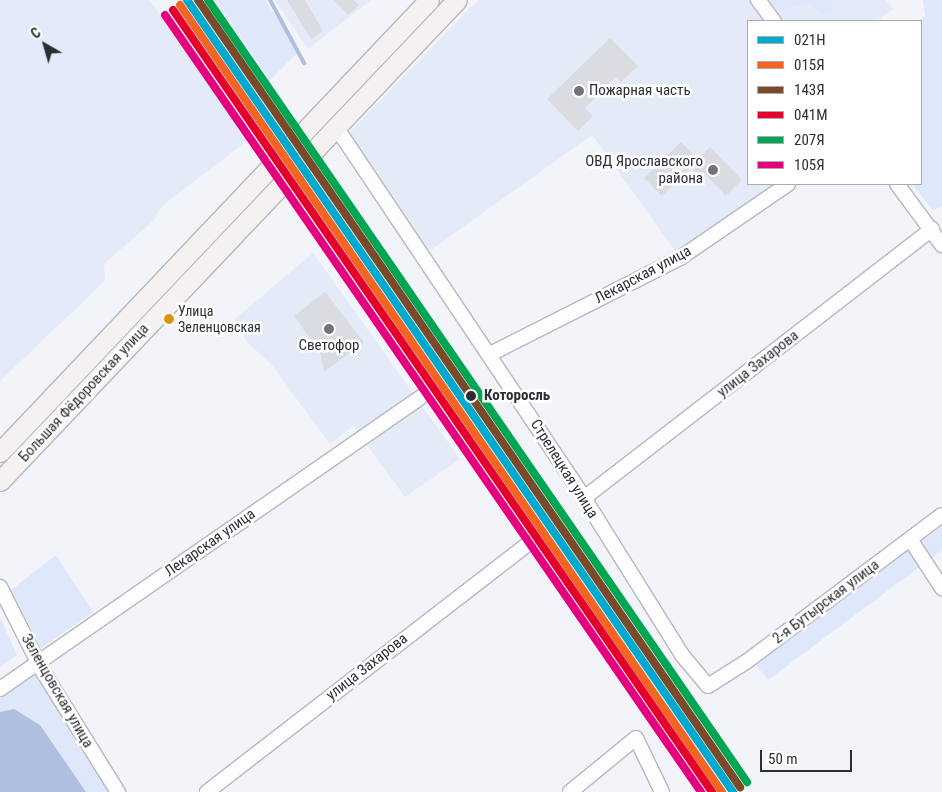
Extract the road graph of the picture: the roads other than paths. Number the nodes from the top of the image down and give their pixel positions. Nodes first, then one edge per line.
1 (429, 0) edge
2 (457, 0) edge
3 (758, 0) edge
4 (773, 20) edge
5 (336, 127) junction
6 (787, 185) edge
7 (898, 185) edge
8 (932, 229) junction
9 (942, 244) edge
10 (490, 354) junction
11 (421, 397) dead end
12 (0, 452) edge
13 (0, 481) edge
14 (584, 498) junction
15 (942, 515) edge
16 (910, 539) junction
17 (528, 544) dead end
18 (0, 587) edge
19 (942, 588) edge
20 (38, 662) junction
21 (708, 686) joint
22 (0, 688) edge
23 (118, 792) edge
24 (208, 792) edge
25 (570, 792) edge
26 (662, 792) edge

1 - 12 main road, Большая Фёдоровская улица
2 - 5 main road, Большая Фёдоровская улица
3 - 4 street
5 - 10 street, Стрелецкая улица
5 - 13 main road, Большая Фёдоровская улица
6 - 10 street, Лекарская улица
7 - 8 street
8 - 9 street
8 - 14 street, улица Захарова
10 - 14 street, Стрелецкая улица
11 - 20 street, Лекарская улица
14 - 21 street, Стрелецкая улица
15 - 16 street, 2-я Бутырская улица
16 - 19 street
16 - 21 street, 2-я Бутырская улица
17 - 24 street, улица Захарова
18 - 20 street, Зеленцовская улица
20 - 22 street, Лекарская улица
20 - 23 street, Зеленцовская улица
25 - 26 street

